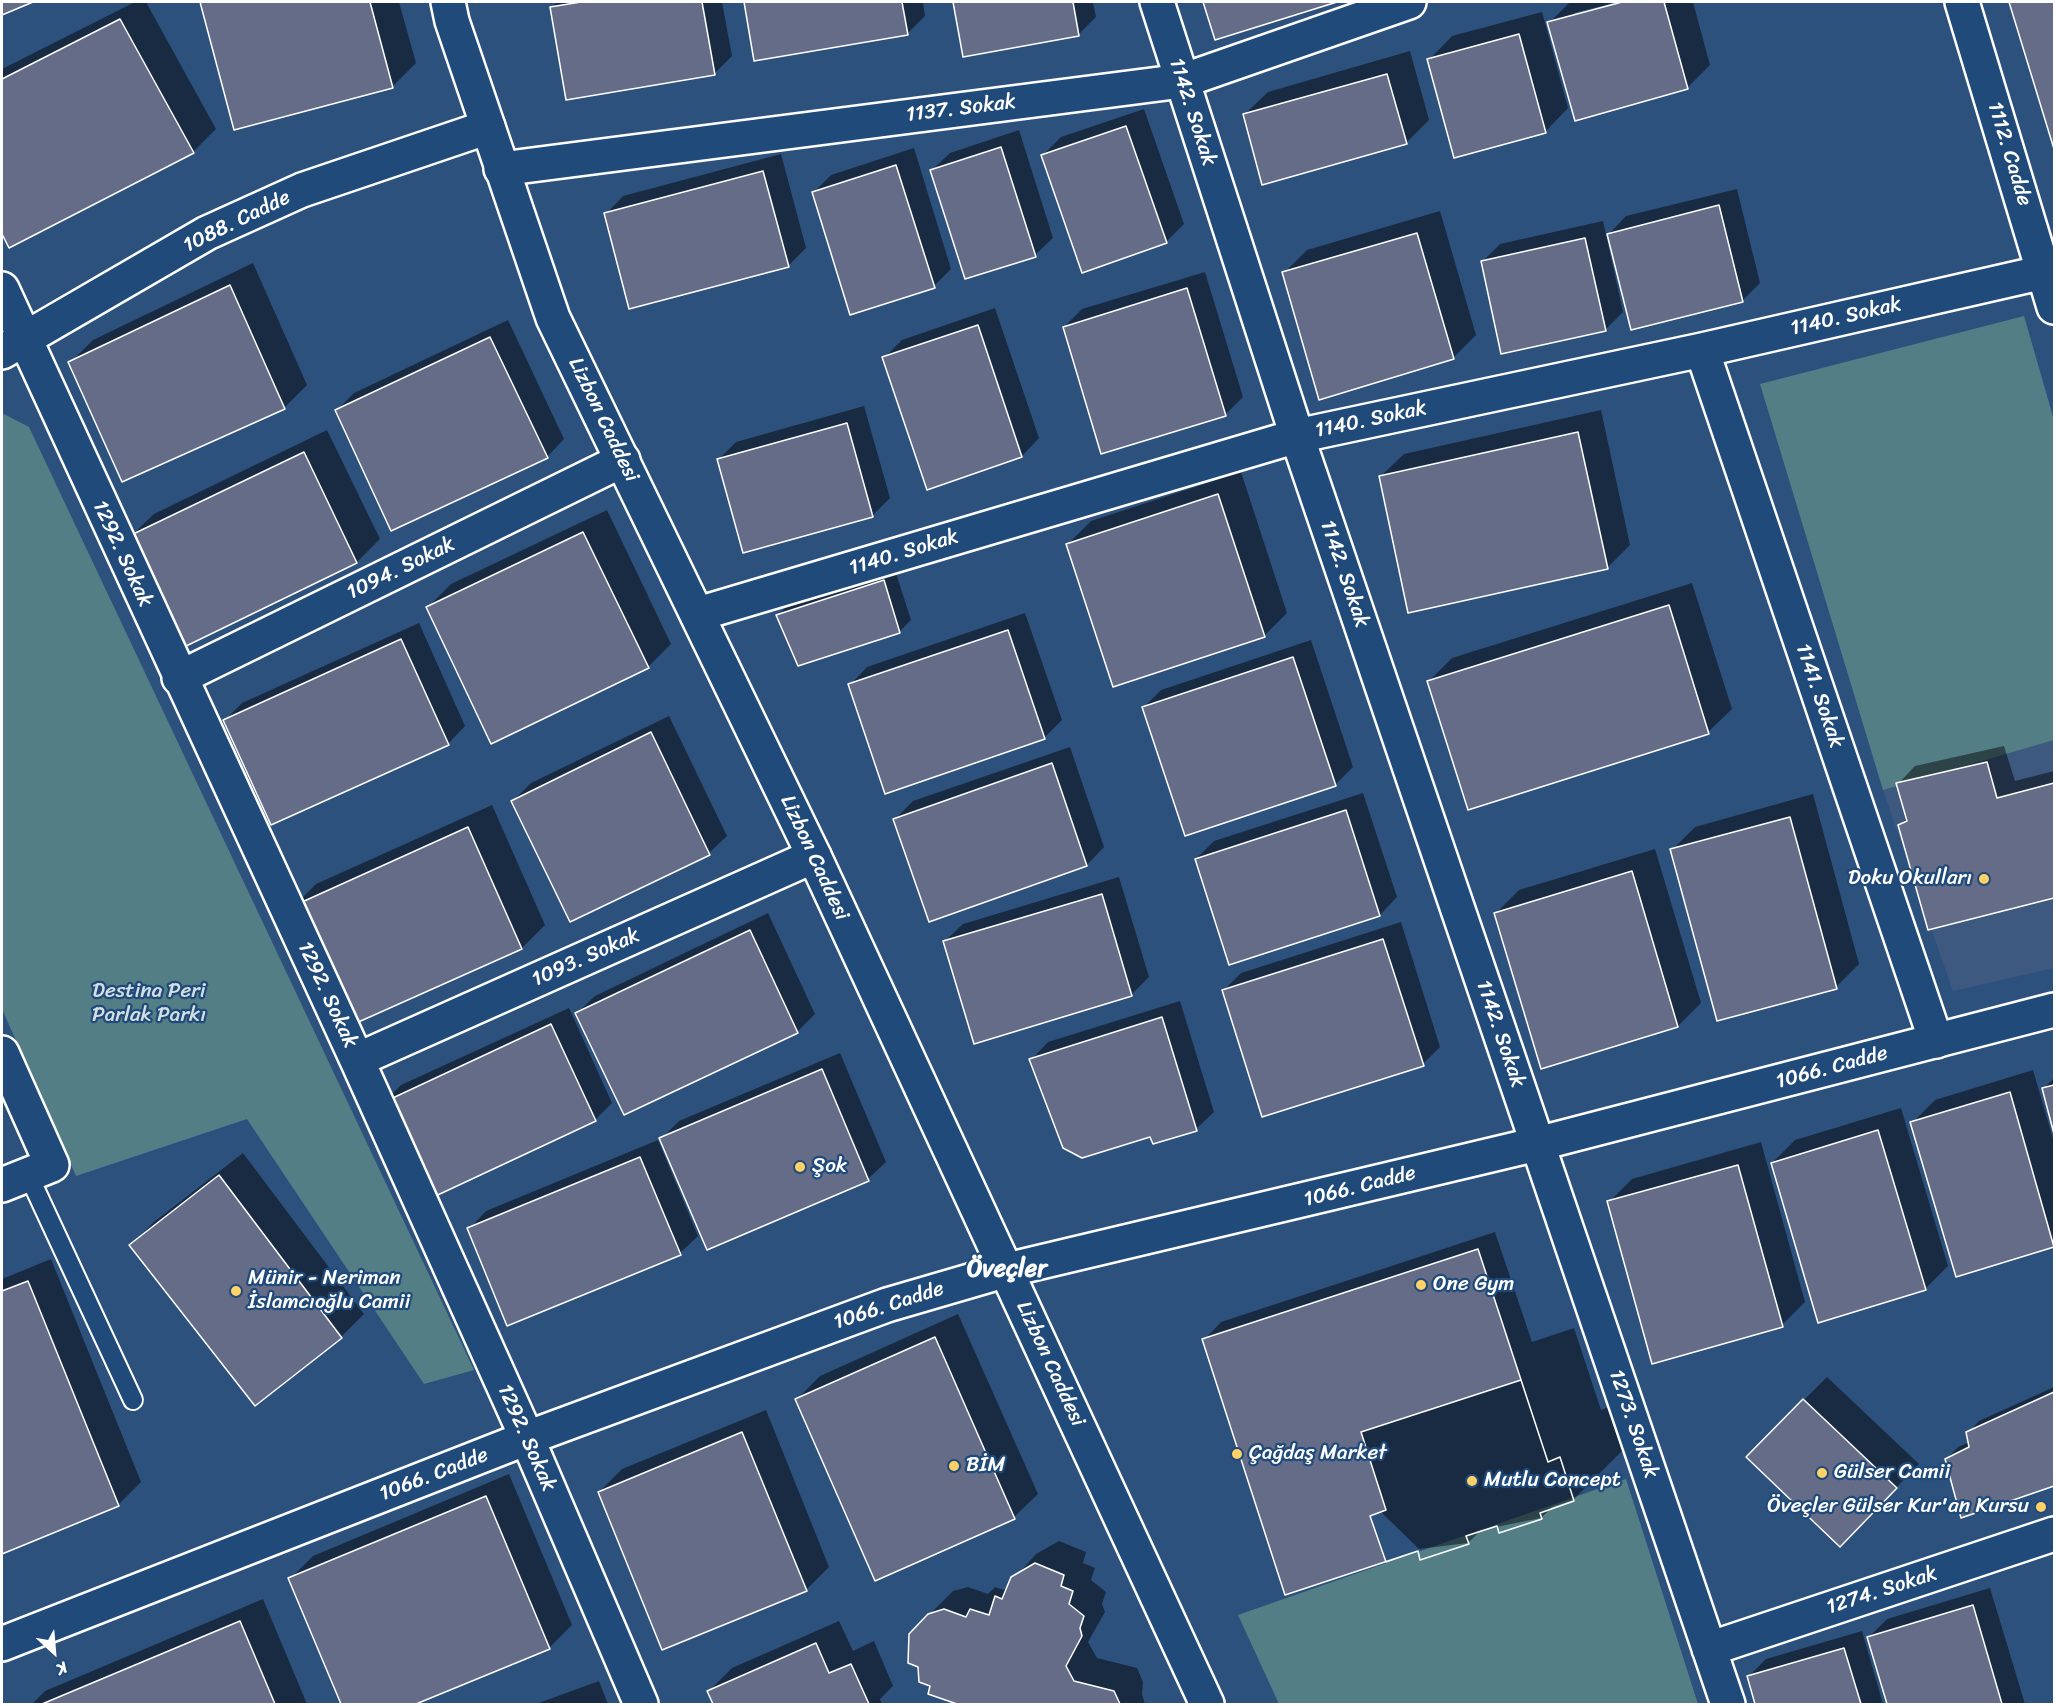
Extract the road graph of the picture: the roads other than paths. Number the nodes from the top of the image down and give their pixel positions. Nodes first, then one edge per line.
1 (448, 2) edge
2 (1157, 2) edge
3 (1409, 2) edge
4 (1962, 2) edge
5 (1182, 81) junction
6 (488, 126) junction
7 (501, 169) junction
8 (2049, 269) edge
9 (2, 289) edge
10 (2055, 307) edge
11 (13, 346) edge
12 (1702, 350) junction
13 (1297, 436) junction
14 (623, 460) junction
15 (698, 614) junction
16 (179, 678) junction
17 (814, 856) junction
18 (2055, 1011) edge
19 (1936, 1041) junction
20 (2, 1053) edge
21 (357, 1060) junction
22 (1538, 1144) junction
23 (27, 1175) edge
24 (1007, 1270) junction
25 (134, 1400) dead end
26 (527, 1438) junction
27 (2055, 1534) edge
28 (2, 1644) edge
29 (1709, 1649) junction
30 (641, 1704) edge
31 (1207, 1704) edge
32 (1728, 1704) edge

1 - 6 street, Lizbon Caddesi
2 - 5 street, 1142. Sokak
3 - 5 street, 1137. Sokak
4 - 8 street, 1112. Cadde
5 - 7 street, 1137. Sokak
5 - 13 street, 1142. Sokak
6 - 7 street, Lizbon Caddesi
6 - 11 street, 1088. Cadde
7 - 14 street, Lizbon Caddesi
8 - 10 street, 1112. Cadde
8 - 12 street, 1140. Sokak
9 - 11 street, 1292. Sokak
11 - 16 street, 1292. Sokak
12 - 13 street, 1140. Sokak
12 - 19 street, 1141. Sokak
13 - 15 street, 1140. Sokak
13 - 22 street, 1142. Sokak
14 - 15 street, Lizbon Caddesi
14 - 16 street, 1094. Sokak
15 - 17 street, Lizbon Caddesi
16 - 21 street, 1292. Sokak
17 - 21 street, 1093. Sokak
17 - 24 street, Lizbon Caddesi
18 - 19 street, 1066. Cadde
19 - 22 street, 1066. Cadde
20 - 23 street
21 - 26 street, 1292. Sokak
22 - 24 street, 1066. Cadde
22 - 29 street, 1273. Sokak
23 - 25 lane
24 - 26 street, 1066. Cadde
24 - 31 street, Lizbon Caddesi
26 - 28 street, 1066. Cadde
26 - 30 street, 1292. Sokak
27 - 29 street, 1274. Sokak
29 - 32 street, 1273. Sokak

